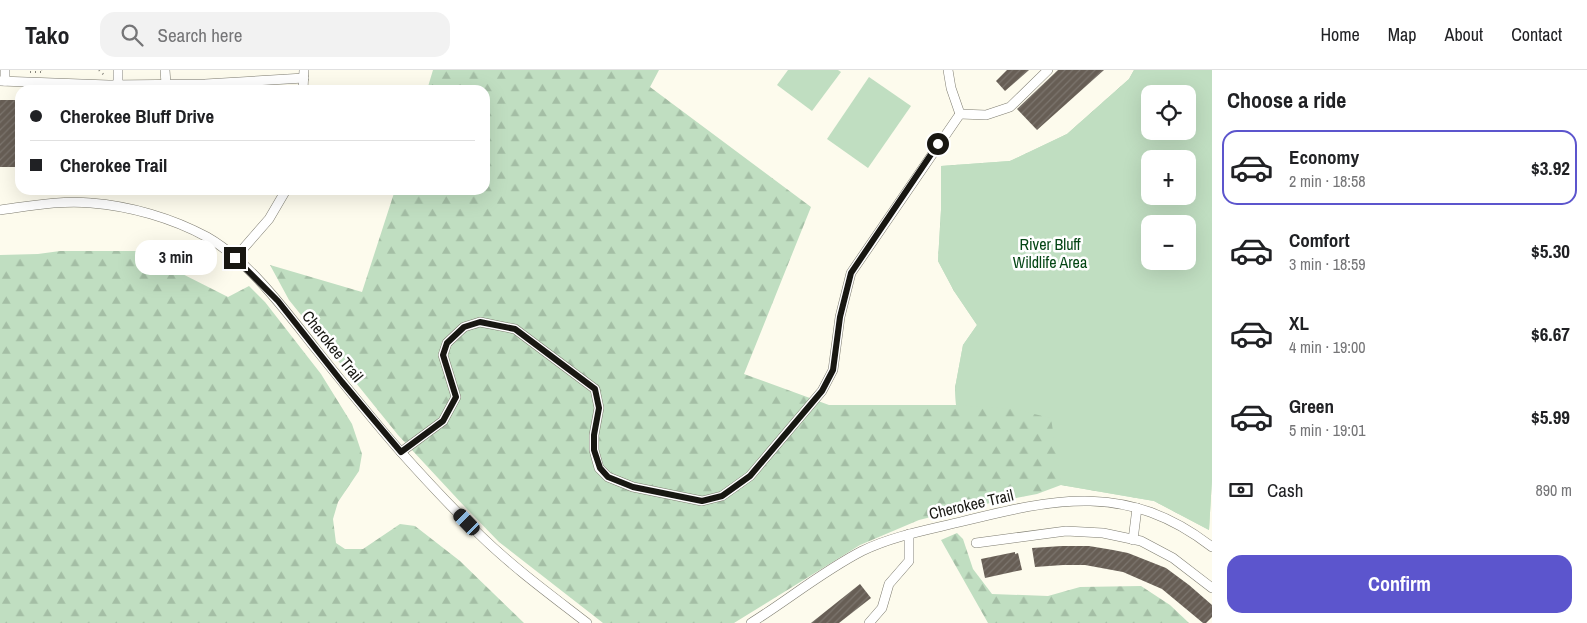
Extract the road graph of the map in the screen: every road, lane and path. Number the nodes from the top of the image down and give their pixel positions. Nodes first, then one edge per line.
1 (5, 70) edge
2 (42, 70) edge
3 (118, 70) edge
4 (166, 70) edge
5 (272, 70) edge
6 (948, 70) edge
7 (1048, 70) edge
8 (27, 72) dead end
9 (304, 74) edge
10 (276, 76) edge
11 (2, 81) edge
12 (166, 84) junction
13 (118, 85) junction
14 (960, 114) junction
15 (283, 195) edge
16 (0, 210) edge
17 (235, 258) junction
18 (401, 452) junction
19 (1138, 508) junction
20 (909, 534) junction
21 (1133, 540) junction
22 (976, 543) dead end
23 (1212, 547) edge
24 (1212, 588) edge
25 (587, 623) edge
26 (751, 623) edge
27 (869, 623) edge

1 - 11 street
2 - 8 path
3 - 13 street
4 - 12 street
5 - 10 street
6 - 14 street
7 - 14 street
9 - 10 street
10 - 12 street
11 - 13 street
12 - 13 street
14 - 18 street
15 - 17 street
16 - 17 street, Cherokee Trail
17 - 18 street, Cherokee Trail
18 - 25 street, Cherokee Trail
19 - 20 street, Cherokee Trail
19 - 21 street
19 - 23 street, Cherokee Trail
20 - 26 street, Cherokee Trail
20 - 27 street
21 - 22 street
21 - 24 street

